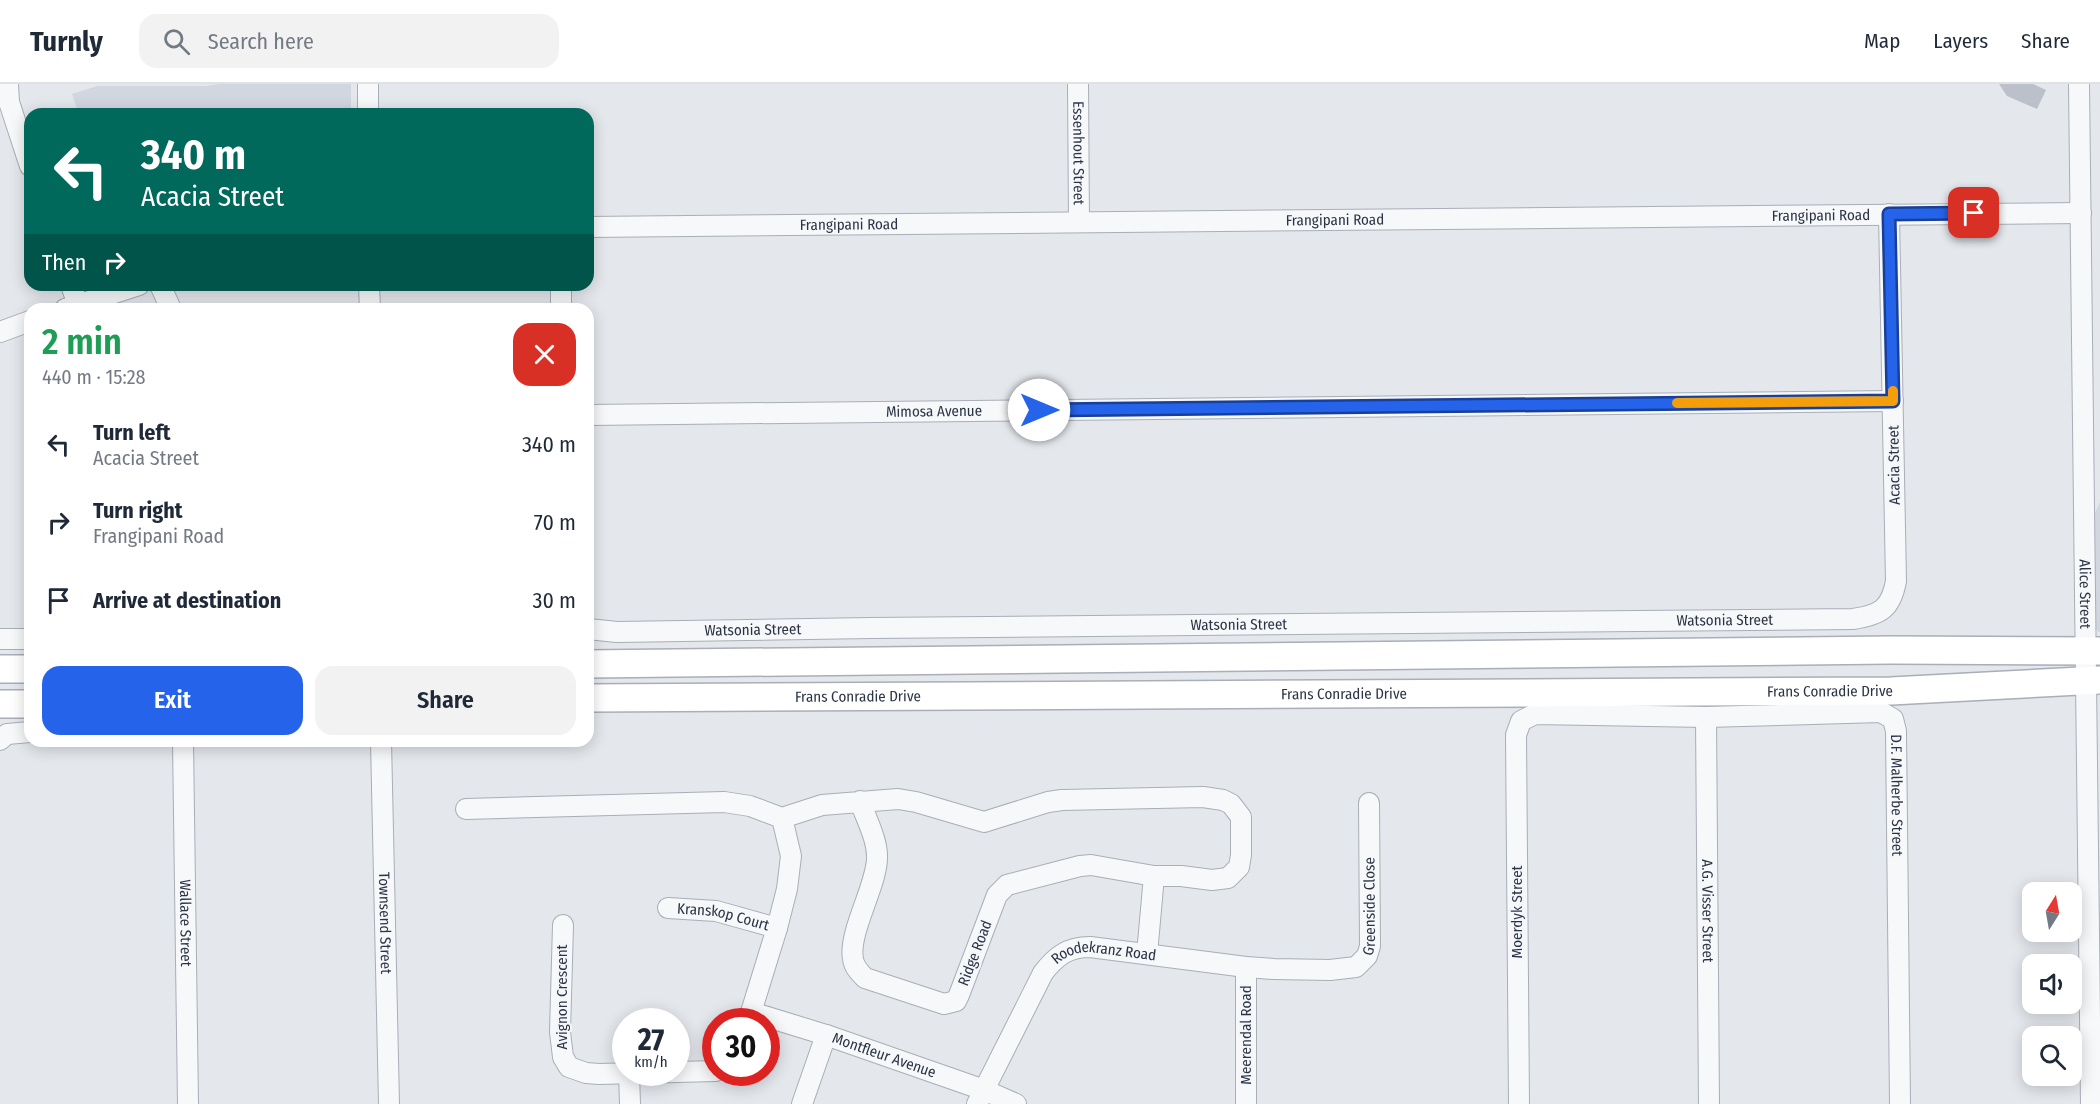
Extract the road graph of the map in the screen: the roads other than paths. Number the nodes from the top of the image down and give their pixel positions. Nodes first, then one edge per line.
1 (8, 84) edge
2 (368, 84) edge
3 (1078, 84) edge
4 (2079, 84) edge
5 (368, 108) edge
6 (24, 148) edge
7 (2081, 213) junction
8 (1889, 214) junction
9 (1079, 222) junction
10 (594, 227) edge
11 (121, 291) edge
12 (84, 303) edge
13 (24, 323) edge
14 (0, 332) edge
15 (1893, 401) junction
16 (594, 415) edge
17 (2091, 486) edge
18 (1887, 606) joint
19 (594, 630) edge
20 (0, 639) edge
21 (24, 639) edge
22 (2093, 651) edge
23 (594, 664) edge
24 (0, 669) edge
25 (24, 669) edge
26 (2093, 681) edge
27 (594, 698) edge
28 (0, 704) edge
29 (24, 704) edge
30 (1706, 717) junction
31 (1521, 721) joint
32 (24, 732) edge
33 (1, 739) edge
34 (183, 747) edge
35 (381, 747) edge
36 (860, 801) junction
37 (1369, 803) dead end
38 (466, 809) dead end
39 (782, 818) junction
40 (1155, 876) junction
41 (668, 908) dead end
42 (563, 925) dead end
43 (777, 928) junction
44 (1147, 954) junction
45 (1246, 967) junction
46 (752, 1008) edge
47 (780, 1024) edge
48 (826, 1035) junction
49 (612, 1073) edge
50 (629, 1086) edge
51 (980, 1097) edge
52 (188, 1104) edge
53 (389, 1104) edge
54 (630, 1104) edge
55 (802, 1104) edge
56 (1016, 1104) edge
57 (1246, 1104) edge
58 (1519, 1104) edge
59 (1709, 1104) edge
60 (1900, 1104) edge
61 (2091, 1104) edge

1 - 6 street
2 - 5 street
3 - 9 street, Essenhout Street
4 - 7 street, Alice Street
7 - 8 street, Frangipani Road
7 - 17 street, Alice Street
8 - 9 street, Frangipani Road
8 - 15 street, Acacia Street
9 - 10 street, Frangipani Road
11 - 12 street
13 - 14 street
15 - 16 street, Mimosa Avenue
15 - 18 street, Acacia Street
17 - 22 street, Alice Street
18 - 19 street, Watsonia Street
20 - 21 street
22 - 23 main road
22 - 26 street, Alice Street
24 - 25 main road
26 - 27 main road, Frans Conradie Drive
26 - 61 street, Alice Street
28 - 29 main road
30 - 31 street, D.F. Malherbe Street
30 - 59 street, A.G. Visser Street
30 - 60 street, D.F. Malherbe Street
31 - 58 street, Moerdyk Street
32 - 33 street
34 - 52 street, Wallace Street
35 - 53 street, Townsend Street
36 - 39 street, Ridge Road
36 - 40 street, Ridge Road
36 - 40 street, Ridge Road
37 - 45 street, Greenside Close
38 - 39 street
39 - 43 street
40 - 44 street
41 - 43 street, Kranskop Court
42 - 49 street, Avignon Crescent
43 - 46 street
44 - 45 street, Roodekranz Road
44 - 51 street, Roodekranz Road
45 - 57 street, Meerendal Road
47 - 48 street, Montfleur Avenue
48 - 51 street, Montfleur Avenue
48 - 55 street
50 - 54 street
51 - 56 street, Montfleur Avenue

